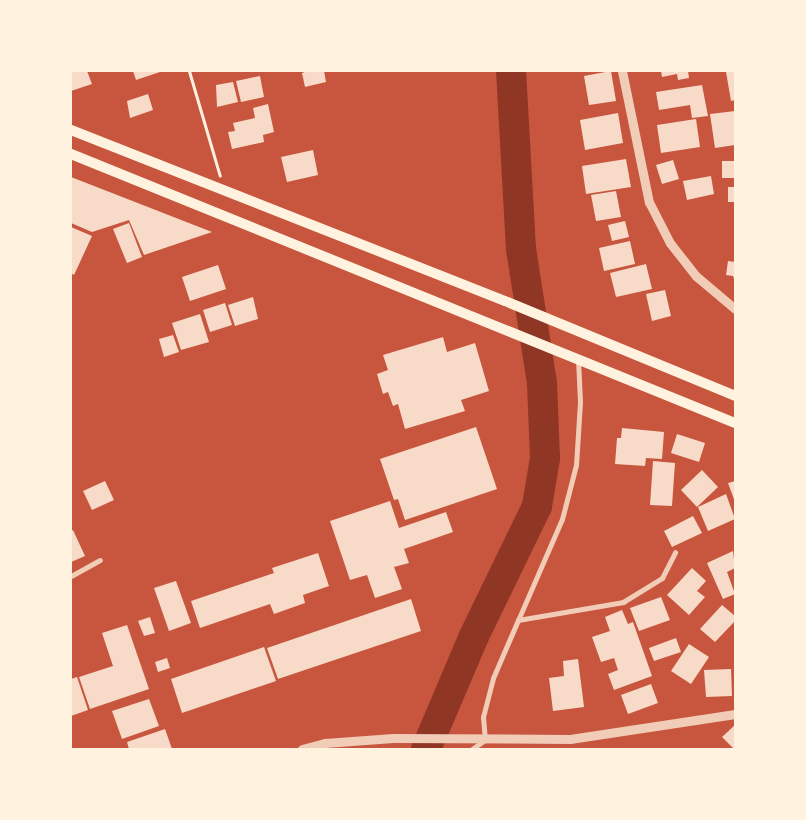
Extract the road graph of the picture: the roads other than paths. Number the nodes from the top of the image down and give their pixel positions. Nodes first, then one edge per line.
1 (622, 71) edge
2 (71, 130) edge
3 (71, 154) edge
4 (735, 309) edge
5 (578, 358) junction
6 (735, 396) edge
7 (735, 423) edge
8 (675, 552) dead end
9 (100, 560) dead end
10 (71, 576) edge
11 (518, 620) junction
12 (735, 714) edge
13 (485, 740) junction
14 (302, 749) edge
15 (472, 749) edge

1 - 4 street
2 - 6 main road
3 - 5 main road
5 - 7 main road
5 - 11 street
8 - 11 street
9 - 10 street
11 - 13 street
12 - 13 street
13 - 14 street
13 - 15 street

